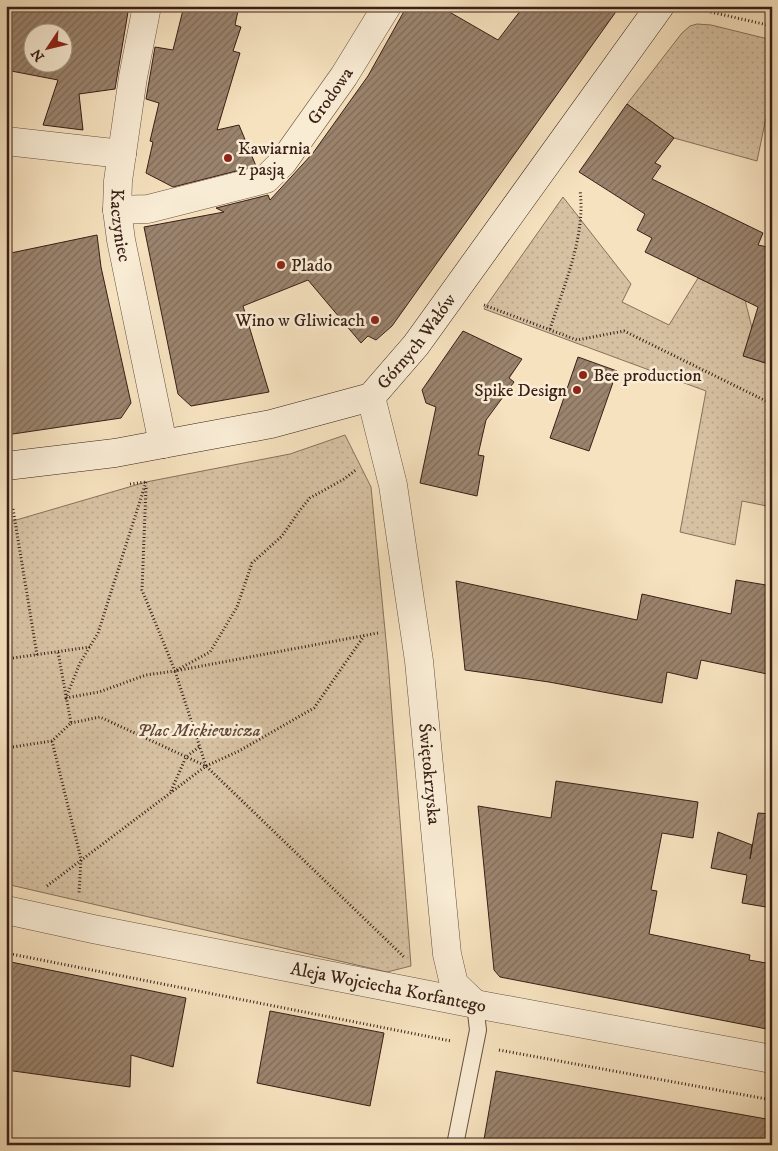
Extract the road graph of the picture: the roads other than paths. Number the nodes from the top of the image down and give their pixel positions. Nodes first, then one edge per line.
1 (147, 6) edge
2 (387, 6) edge
3 (660, 6) edge
4 (6, 141) edge
5 (122, 154) junction
6 (117, 210) junction
7 (371, 397) junction
8 (164, 444) junction
9 (6, 466) edge
10 (6, 910) edge
11 (475, 1004) junction
12 (772, 1059) edge
13 (455, 1145) edge

1 - 5 street, Kaczyniec
2 - 6 street, Grodowa
3 - 7 street, Górnych Wałów
4 - 5 street
5 - 6 street, Kaczyniec
6 - 8 street, Kaczyniec
7 - 8 street, Górnych Wałów
7 - 11 street, Świętokrzyska
8 - 9 street, Górnych Wałów
10 - 11 street, Aleja Wojciecha Korfantego
11 - 12 street, Aleja Wojciecha Korfantego
11 - 13 lane

